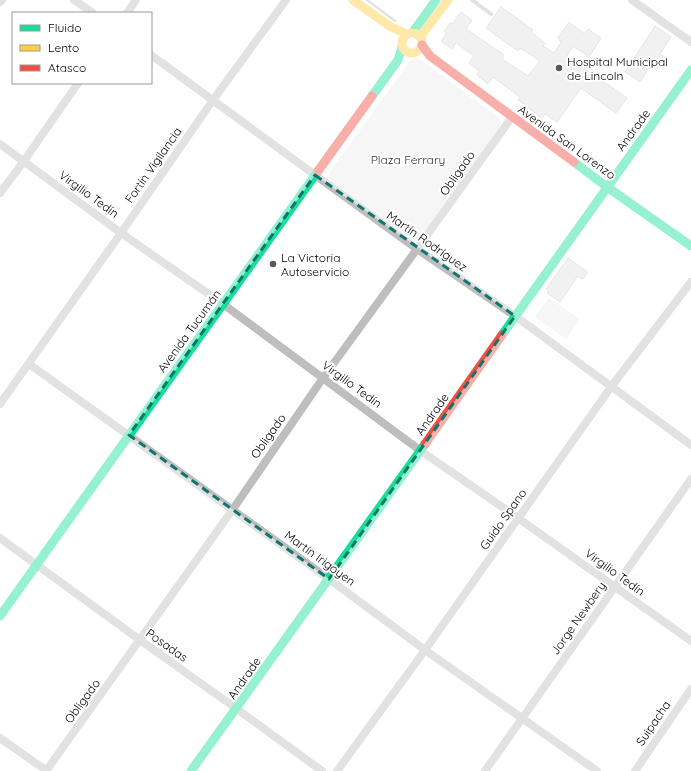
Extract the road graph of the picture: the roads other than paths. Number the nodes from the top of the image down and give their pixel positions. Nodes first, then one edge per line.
1 (74, 0) edge
2 (136, 0) edge
3 (286, 0) edge
4 (353, 0) edge
5 (436, 0) edge
6 (448, 0) edge
7 (472, 0) edge
8 (632, 0) edge
9 (91, 12) edge
10 (128, 12) edge
11 (491, 14) dead end
12 (412, 42) junction
13 (691, 42) edge
14 (152, 56) edge
15 (691, 70) edge
16 (77, 84) edge
17 (213, 100) junction
18 (512, 117) junction
19 (0, 144) edge
20 (24, 161) junction
21 (314, 176) junction
22 (607, 187) junction
23 (0, 193) edge
24 (121, 233) junction
25 (691, 246) edge
26 (417, 249) junction
27 (691, 282) edge
28 (223, 304) junction
29 (515, 316) junction
30 (30, 364) junction
31 (323, 378) junction
32 (611, 387) junction
33 (0, 404) edge
34 (129, 435) junction
35 (691, 445) edge
36 (421, 450) junction
37 (691, 479) edge
38 (232, 509) junction
39 (518, 518) junction
40 (0, 538) edge
41 (37, 564) junction
42 (329, 579) junction
43 (615, 587) junction
44 (0, 616) edge
45 (140, 640) junction
46 (691, 641) edge
47 (425, 650) junction
48 (691, 689) edge
49 (236, 709) junction
50 (523, 718) junction
51 (0, 738) edge
52 (46, 771) edge
53 (191, 771) edge
54 (322, 771) edge
55 (337, 771) edge
56 (485, 771) edge
57 (597, 771) edge
58 (635, 771) edge

1 - 9 street
2 - 10 street
3 - 17 street, Fortín Vigilancia
4 - 12 main road, Avenida San Lorenzo
5 - 12 main road
6 - 12 main road
7 - 11 lane
8 - 13 street
12 - 18 main road, Avenida San Lorenzo
12 - 21 main road, Avenida Tucumán
14 - 17 street, Martín Rodríguez
15 - 22 main road, Andrade
16 - 20 street
17 - 21 street, Martín Rodríguez
17 - 24 street, Fortín Vigilancia
18 - 22 main road, Avenida San Lorenzo
18 - 26 street, Obligado
19 - 20 street, Virgilio Tedín
20 - 23 street
20 - 24 street, Virgilio Tedín
21 - 26 street, Martín Rodríguez
21 - 28 main road, Avenida Tucumán
22 - 25 main road, Avenida San Lorenzo
22 - 29 main road, Andrade
24 - 28 street, Virgilio Tedín
24 - 30 street, Fortín Vigilancia
26 - 29 street, Martín Rodríguez
26 - 31 street, Obligado
27 - 32 street, Guido Spano
28 - 31 street, Virgilio Tedín
28 - 34 main road, Avenida Tucumán
29 - 32 street, Martín Rodríguez
29 - 36 main road, Andrade
30 - 33 street, Fortín Vigilancia
30 - 34 street, Martín Irigoyen
31 - 36 street, Virgilio Tedín
31 - 38 street, Obligado
32 - 35 street, Martín Rodríguez
32 - 39 street, Guido Spano
34 - 38 street, Martín Irigoyen
34 - 41 main road, Avenida Tucumán
36 - 39 street, Virgilio Tedín
36 - 42 main road, Andrade
37 - 43 street, Jorge Newbery
38 - 42 street, Martín Irigoyen
38 - 45 street, Obligado
39 - 43 street, Virgilio Tedín
39 - 47 street, Guido Spano
40 - 41 street, Posadas
41 - 44 main road, Avenida Tucumán
41 - 45 street, Posadas
42 - 47 street, Martín Irigoyen
42 - 49 main road, Andrade
43 - 46 street, Virgilio Tedín
43 - 50 street, Jorge Newbery
45 - 49 street, Posadas
45 - 52 street, Obligado
47 - 50 street, Martín Irigoyen
47 - 55 street, Guido Spano
48 - 58 street, Suipacha
49 - 53 main road, Andrade
49 - 54 street, Posadas
50 - 56 street, Jorge Newbery
50 - 57 street, Martín Irigoyen
51 - 52 street

